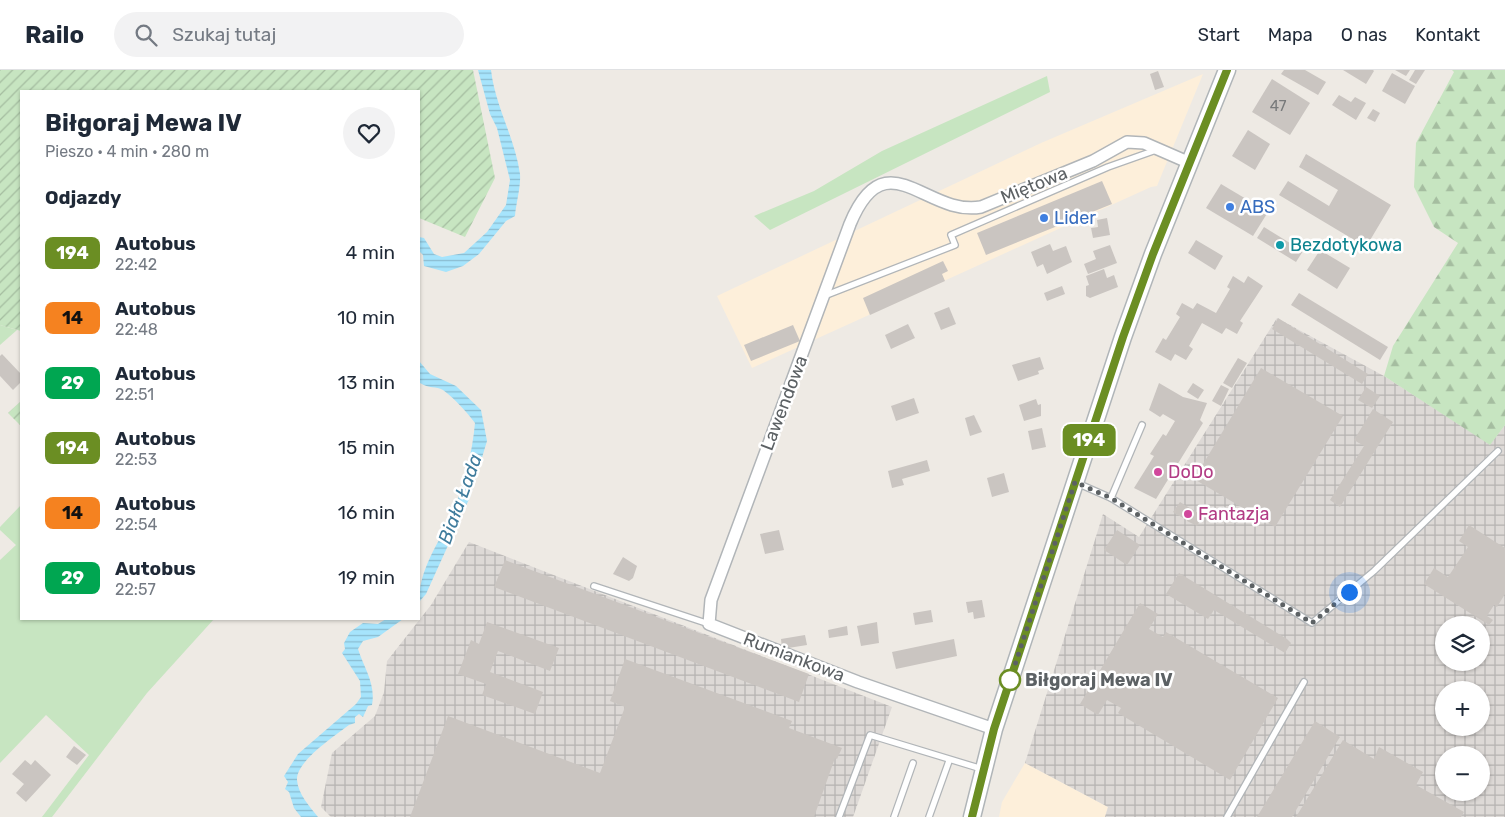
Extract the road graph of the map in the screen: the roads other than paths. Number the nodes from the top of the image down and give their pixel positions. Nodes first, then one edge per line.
1 (1227, 70) edge
2 (1159, 149) junction
3 (1190, 163) junction
4 (875, 188) joint
5 (824, 296) junction
6 (1142, 425) dead end
7 (1498, 451) dead end
8 (1075, 482) junction
9 (1111, 498) junction
10 (594, 586) dead end
11 (709, 624) junction
12 (1304, 682) dead end
13 (994, 729) junction
14 (949, 761) junction
15 (913, 763) dead end
16 (983, 770) junction
17 (839, 817) edge
18 (894, 817) edge
19 (929, 817) edge
20 (972, 817) edge
21 (1227, 817) edge

1 - 3 main road
2 - 3 street, Miętowa
2 - 4 street, Miętowa
2 - 5 lane
3 - 8 main road
4 - 5 street, Lawendowa
5 - 11 street, Lawendowa
6 - 9 lane
7 - 9 lane
8 - 9 lane
8 - 13 main road
10 - 11 lane, Rumiankowa
11 - 13 street, Rumiankowa
12 - 21 lane
13 - 16 main road
14 - 16 lane
14 - 17 lane
14 - 19 lane
15 - 18 lane
16 - 20 main road

